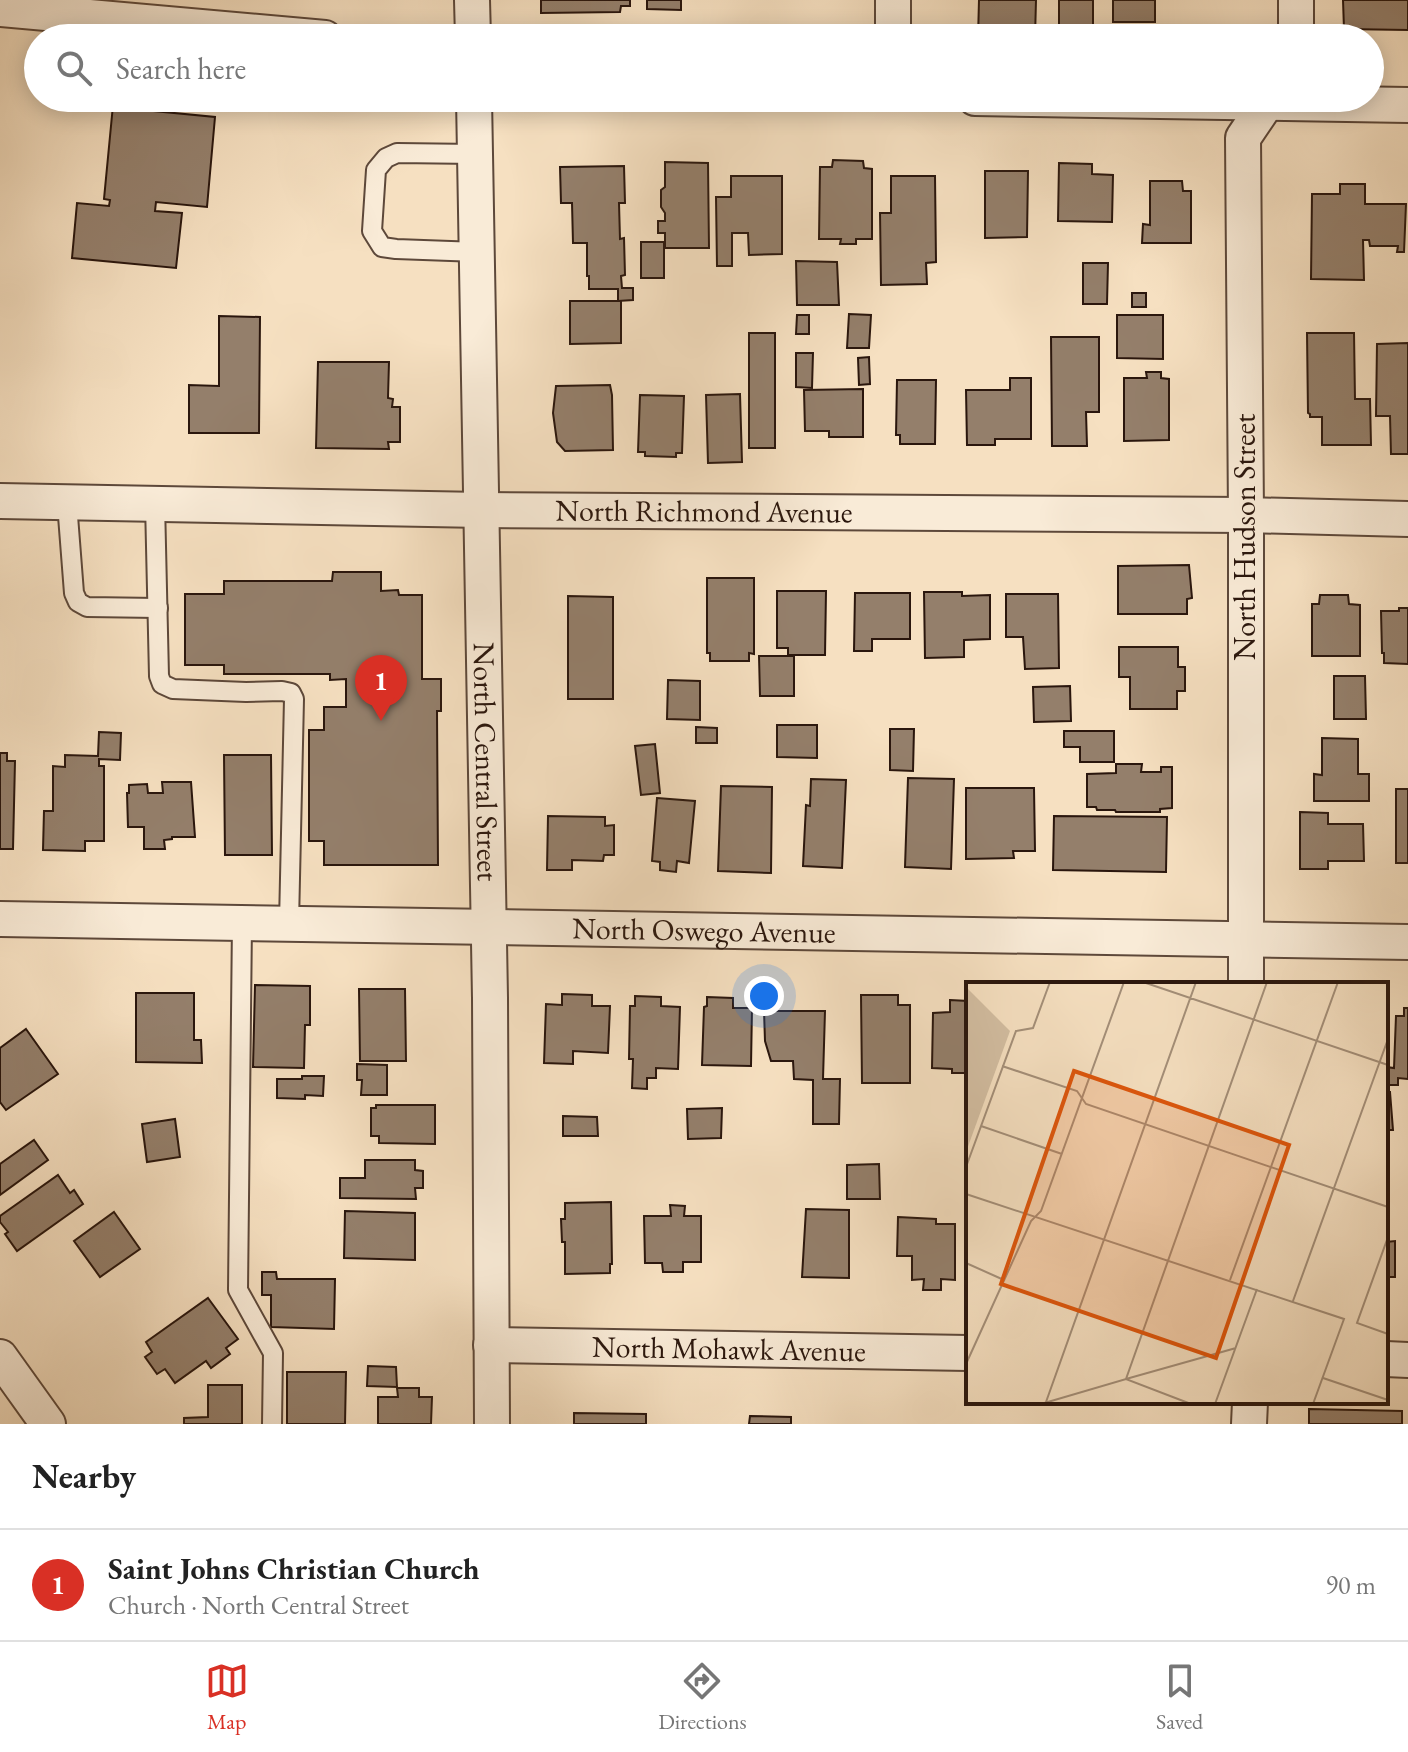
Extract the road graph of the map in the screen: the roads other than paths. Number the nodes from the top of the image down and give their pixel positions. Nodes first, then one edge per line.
1 (472, 0) edge
2 (893, 0) edge
3 (1296, 0) edge
4 (20, 7) edge
5 (187, 24) edge
6 (473, 24) edge
7 (893, 24) edge
8 (1296, 24) edge
9 (1384, 104) edge
10 (1408, 105) edge
11 (474, 112) edge
12 (1260, 112) edge
13 (476, 154) junction
14 (478, 252) junction
15 (0, 501) edge
16 (67, 503) junction
17 (155, 503) junction
18 (482, 510) junction
19 (1246, 515) junction
20 (1408, 519) edge
21 (158, 608) junction
22 (0, 919) edge
23 (242, 922) junction
24 (289, 923) junction
25 (489, 926) junction
26 (1246, 939) junction
27 (1408, 942) edge
28 (1246, 982) edge
29 (491, 1345) junction
30 (966, 1353) edge
31 (0, 1357) edge
32 (1388, 1359) edge
33 (1408, 1360) edge
34 (1250, 1404) edge
35 (48, 1424) edge
36 (272, 1424) edge
37 (492, 1424) edge
38 (1249, 1424) edge

1 - 6 street
2 - 7 street
3 - 8 street
4 - 5 street
9 - 10 street
11 - 13 street, North Central Street
12 - 19 street, North Hudson Street
13 - 14 street, North Central Street
13 - 14 lane
14 - 18 street, North Central Street
15 - 16 street, North Richmond Avenue
16 - 17 street, North Richmond Avenue
16 - 21 lane
17 - 18 street, North Richmond Avenue
17 - 21 lane
18 - 19 street, North Richmond Avenue
18 - 25 street, North Central Street
19 - 20 street, North Richmond Avenue
19 - 26 street, North Hudson Street
21 - 24 lane
22 - 23 street, North Oswego Avenue
23 - 24 street, North Oswego Avenue
23 - 36 lane
24 - 25 street, North Oswego Avenue
25 - 26 street, North Oswego Avenue
25 - 29 street, North Central Street
26 - 27 street, North Oswego Avenue
26 - 28 street, North Hudson Street
29 - 30 street, North Mohawk Avenue
29 - 37 street, North Central Street
31 - 35 street
32 - 33 street
34 - 38 street

